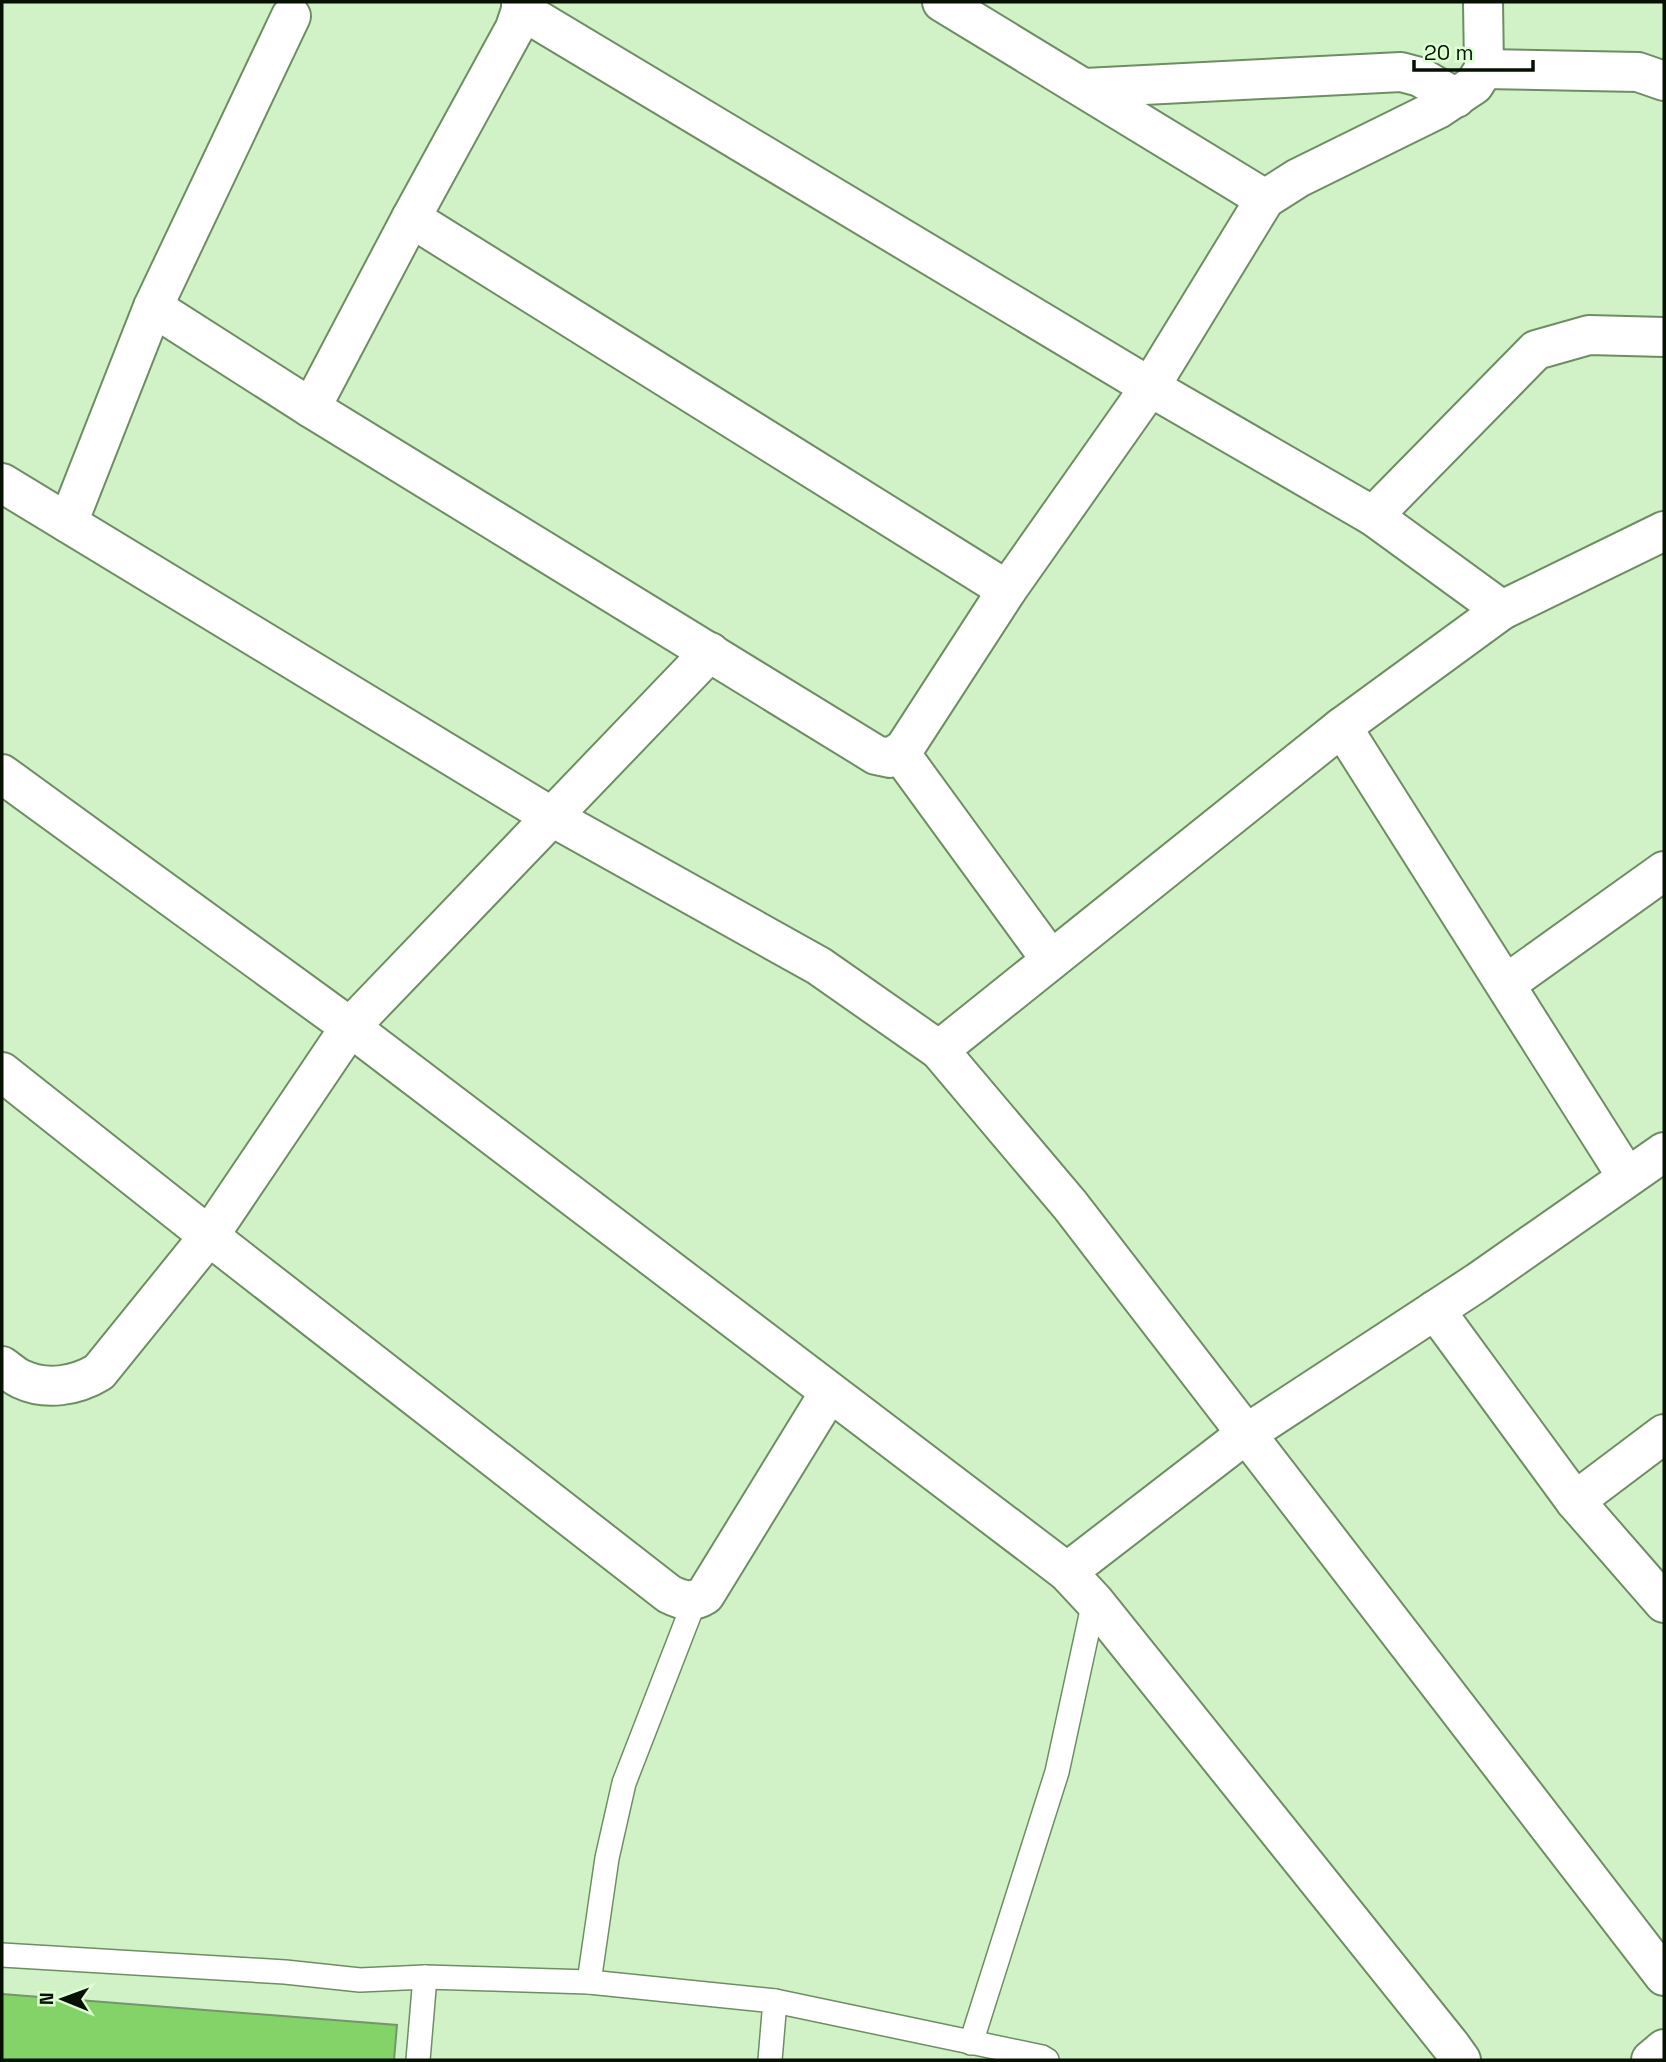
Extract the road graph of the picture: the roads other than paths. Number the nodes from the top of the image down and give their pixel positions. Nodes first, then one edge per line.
1 (942, 2) edge
2 (1483, 2) edge
3 (521, 6) edge
4 (291, 16) dead end
5 (997, 16) edge
6 (1484, 69) junction
7 (1664, 81) edge
8 (1085, 88) junction
9 (1457, 98) junction
10 (1265, 199) junction
11 (411, 218) junction
12 (153, 307) junction
13 (1664, 337) edge
14 (1150, 387) junction
15 (311, 408) junction
16 (2, 483) edge
17 (1373, 516) junction
18 (68, 523) junction
19 (1664, 531) edge
20 (1007, 590) junction
21 (1502, 610) junction
22 (710, 653) junction
23 (1342, 727) junction
24 (900, 752) junction
25 (2, 774) edge
26 (552, 817) junction
27 (1664, 871) edge
28 (1051, 960) junction
29 (1506, 984) junction
30 (350, 1027) junction
31 (939, 1050) junction
32 (2, 1072) edge
33 (1664, 1152) edge
34 (1627, 1177) junction
35 (209, 1236) junction
36 (1435, 1310) junction
37 (2, 1366) edge
38 (829, 1393) junction
39 (1246, 1434) junction
40 (1664, 1434) edge
41 (1575, 1501) junction
42 (1067, 1572) junction
43 (695, 1600) junction
44 (1094, 1601) junction
45 (1664, 1603) edge
46 (2, 1955) edge
47 (1664, 1976) edge
48 (425, 1977) junction
49 (589, 1982) junction
50 (775, 2001) junction
51 (971, 2043) junction
52 (1664, 2049) edge
53 (418, 2060) edge
54 (770, 2060) edge
55 (1047, 2060) edge
56 (1461, 2060) edge
57 (1651, 2060) edge

1 - 5 street
2 - 6 street
3 - 11 street
3 - 14 street
4 - 12 street
5 - 8 street
6 - 7 street
6 - 9 street
8 - 9 street
8 - 10 street
9 - 10 street
10 - 14 street
11 - 15 street
11 - 20 street
12 - 15 street
12 - 18 street
13 - 17 street
14 - 17 street
14 - 20 street
15 - 22 street
16 - 18 street
17 - 21 street
18 - 26 street
19 - 21 street
20 - 24 street
21 - 23 street
22 - 24 street
22 - 26 street
23 - 28 street
23 - 29 street
24 - 28 street
25 - 30 street
26 - 30 street
26 - 31 street
27 - 29 street
28 - 31 street
29 - 34 street
30 - 35 street
30 - 38 street
31 - 39 street
32 - 35 street
33 - 34 street
34 - 36 street
35 - 37 street
35 - 43 street
36 - 39 street
36 - 41 street
38 - 42 street
38 - 43 street
39 - 42 street
39 - 47 street
40 - 41 street
41 - 45 street
42 - 44 street
43 - 49 lane
44 - 51 lane
44 - 56 street
46 - 48 lane
48 - 49 lane
48 - 53 lane
49 - 50 lane
50 - 51 lane
50 - 54 lane
51 - 55 lane
52 - 57 street

